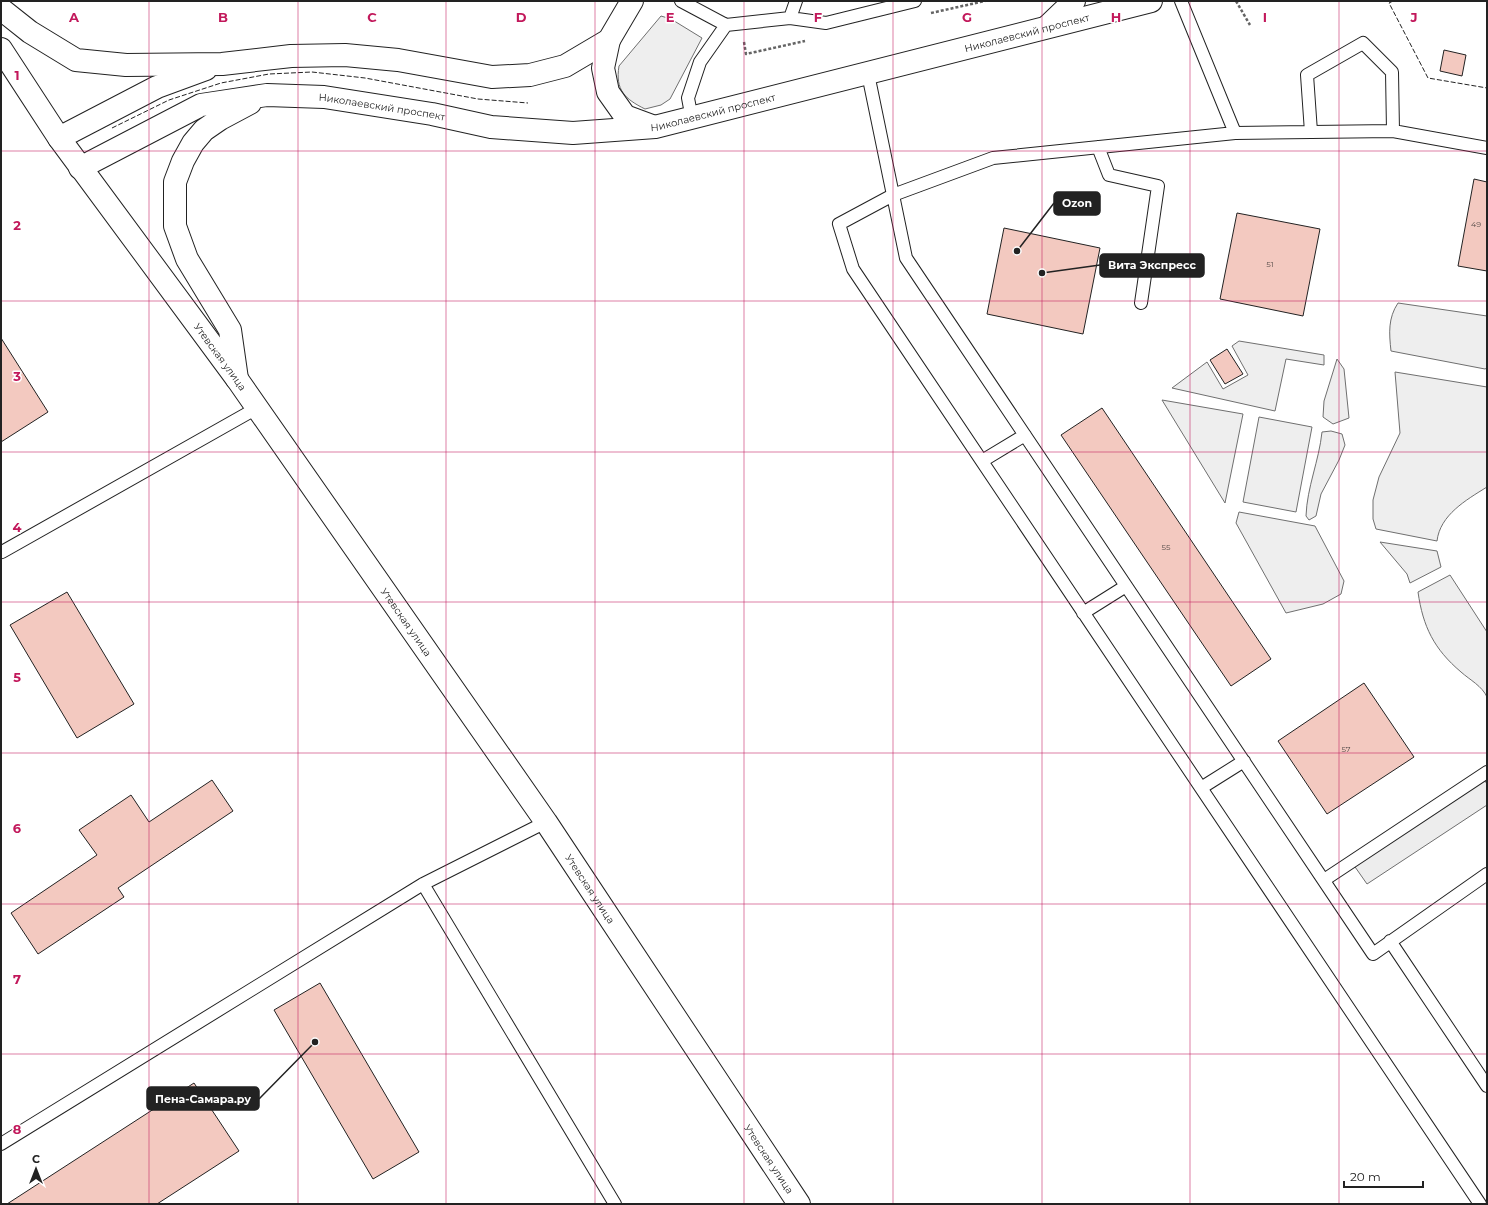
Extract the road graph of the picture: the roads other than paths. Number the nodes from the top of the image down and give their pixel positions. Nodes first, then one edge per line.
1 (632, 1) edge
2 (681, 1) edge
3 (796, 1) edge
4 (916, 1) edge
5 (1074, 1) edge
6 (1151, 1) edge
7 (1181, 1) edge
8 (1, 9) edge
9 (790, 18) junction
10 (726, 25) junction
11 (1047, 27) junction
12 (609, 40) junction
13 (1, 49) edge
14 (222, 64) junction
15 (868, 74) junction
16 (267, 94) junction
17 (692, 119) junction
18 (655, 127) junction
19 (1393, 131) junction
20 (1311, 132) junction
21 (1234, 133) junction
22 (59, 138) junction
23 (1098, 147) junction
24 (1487, 148) edge
25 (80, 168) junction
26 (893, 195) junction
27 (1141, 303) dead end
28 (237, 379) junction
29 (257, 408) junction
30 (1025, 434) junction
31 (982, 461) junction
32 (1, 551) edge
33 (1126, 586) junction
34 (1083, 613) junction
35 (1244, 760) junction
36 (1487, 772) edge
37 (1201, 788) junction
38 (546, 822) junction
39 (1487, 874) edge
40 (1324, 880) junction
41 (423, 884) junction
42 (1390, 941) junction
43 (1487, 1086) edge
44 (1, 1144) edge
45 (615, 1204) edge
46 (799, 1204) edge
47 (1480, 1204) edge

1 - 12 main road
2 - 10 lane
3 - 9 lane
4 - 9 lane
5 - 11 main road
6 - 11 main road, Николаевский проспект
7 - 21 lane
8 - 14 main road
9 - 10 lane
10 - 17 lane
11 - 15 main road, Николаевский проспект
12 - 14 main road
12 - 18 main road
13 - 22 main road, Утевская улица
14 - 22 main road
15 - 17 main road, Николаевский проспект
15 - 26 lane
16 - 18 main road, Николаевский проспект
16 - 25 main road, Николаевский проспект
16 - 28 main road
17 - 18 main road, Николаевский проспект
19 - 20 lane
19 - 20 lane
19 - 24 lane
20 - 21 lane
21 - 23 lane
22 - 25 main road, Утевская улица
23 - 26 lane
23 - 27 lane
25 - 28 main road, Утевская улица
26 - 30 lane
26 - 31 lane
28 - 29 main road, Утевская улица
29 - 32 lane
29 - 38 main road, Утевская улица
30 - 31 lane
30 - 33 lane
31 - 34 lane
33 - 34 lane
33 - 35 lane
34 - 37 lane
35 - 37 lane
35 - 40 lane
36 - 40 lane
37 - 47 lane
38 - 41 lane
38 - 46 main road, Утевская улица
39 - 42 lane
40 - 42 lane
41 - 44 lane
41 - 45 lane
42 - 43 lane

